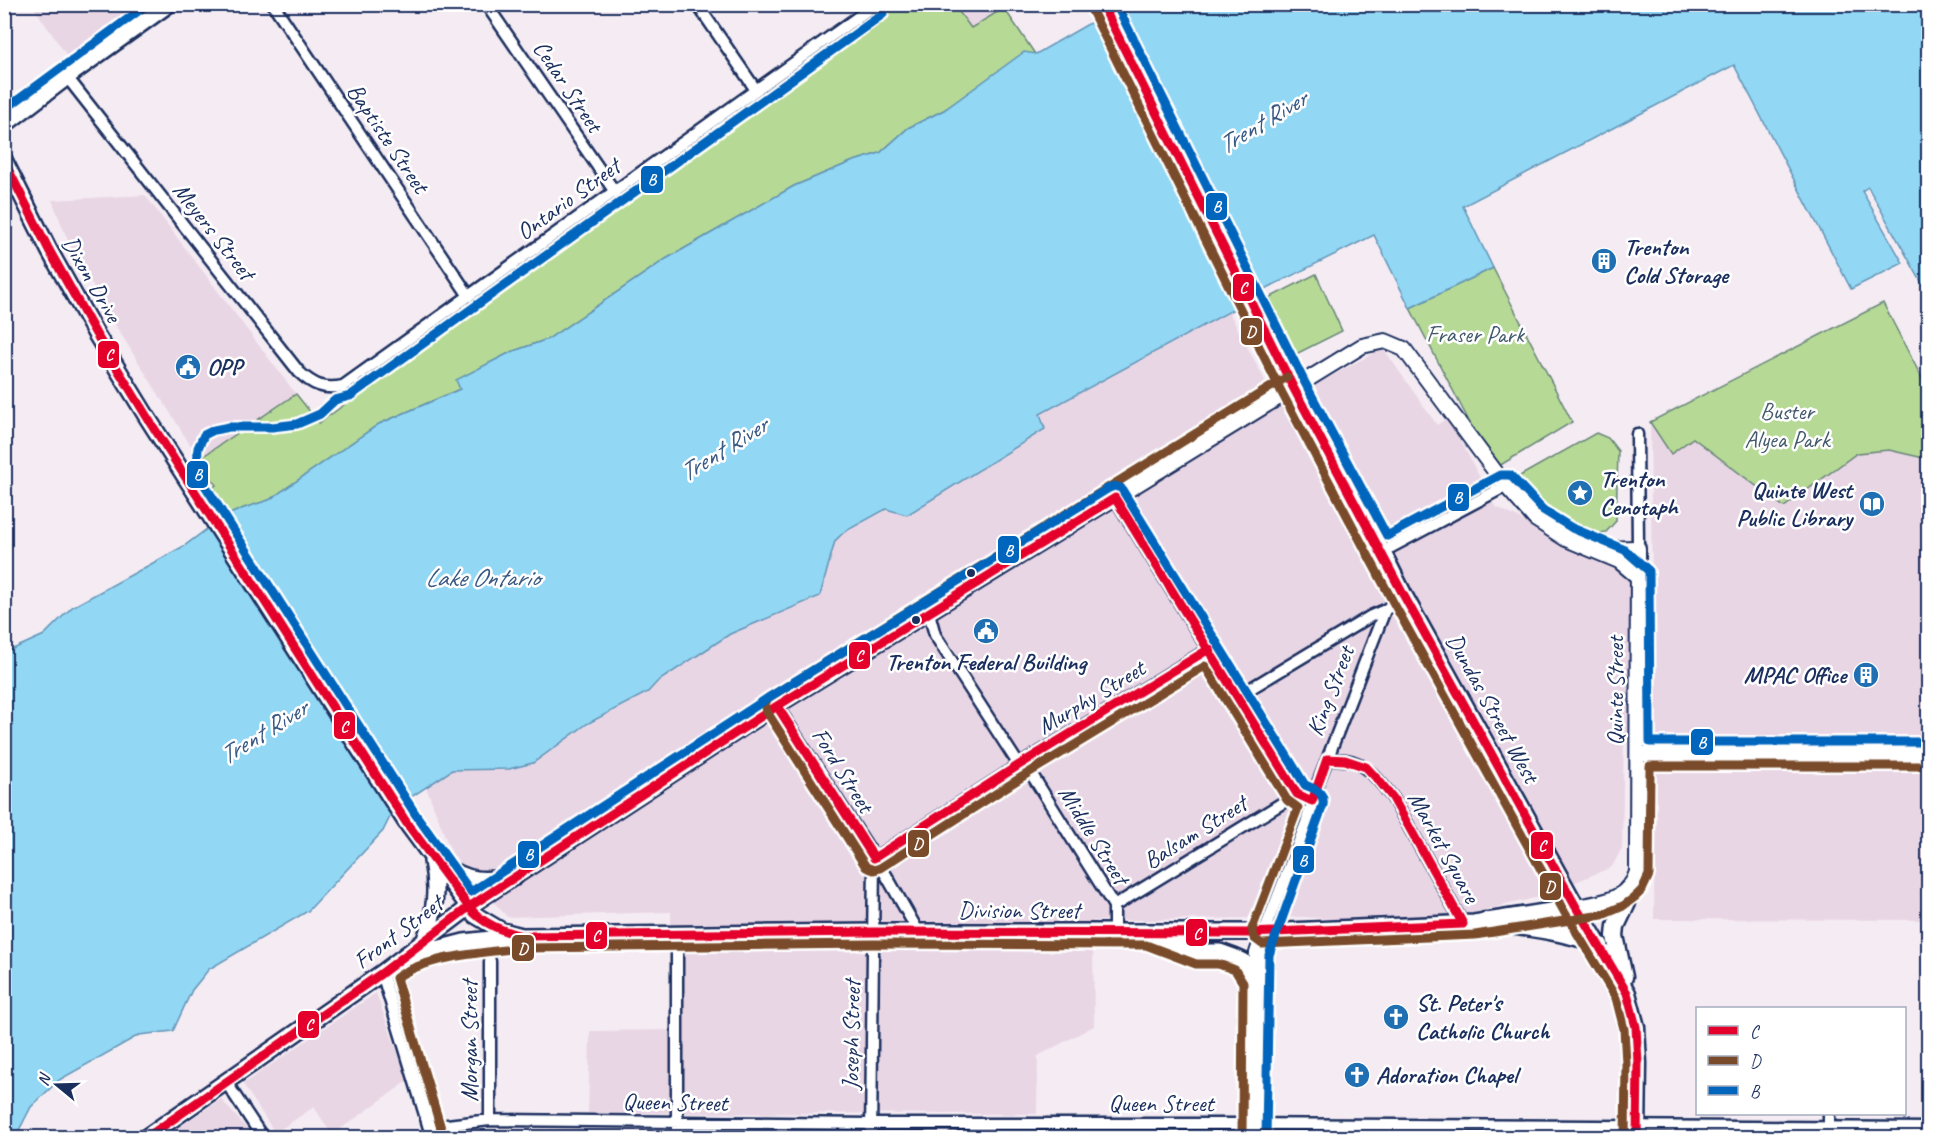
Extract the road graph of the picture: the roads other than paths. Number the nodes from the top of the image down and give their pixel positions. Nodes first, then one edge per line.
1 (169, 4) edge
2 (273, 4) edge
3 (486, 4) edge
4 (697, 4) edge
5 (876, 4) edge
6 (1102, 4) edge
7 (67, 77) junction
8 (756, 90) junction
9 (4, 125) edge
10 (4, 160) edge
11 (615, 192) junction
12 (469, 296) junction
13 (343, 386) joint
14 (1293, 387) junction
15 (1637, 434) dead end
16 (1506, 486) junction
17 (1115, 498) junction
18 (1638, 548) junction
19 (1588, 550) junction
20 (1382, 552) junction
21 (1638, 577) junction
22 (1404, 596) junction
23 (1385, 609) junction
24 (929, 613) junction
25 (1209, 649) junction
26 (1238, 696) junction
27 (777, 706) junction
28 (1638, 754) junction
29 (1929, 754) edge
30 (1327, 759) junction
31 (1019, 765) junction
32 (1297, 794) junction
33 (1312, 801) junction
34 (406, 822) joint
35 (432, 858) junction
36 (874, 858) junction
37 (515, 877) junction
38 (1628, 889) junction
39 (1114, 906) junction
40 (1576, 907) junction
41 (468, 908) junction
42 (1485, 921) junction
43 (1463, 924) junction
44 (874, 932) junction
45 (1264, 932) junction
46 (919, 933) junction
47 (1114, 933) junction
48 (1148, 933) junction
49 (677, 935) junction
50 (522, 936) junction
51 (424, 942) junction
52 (1600, 945) junction
53 (401, 958) junction
54 (490, 961) dead end
55 (382, 973) junction
56 (1255, 980) junction
57 (1627, 993) junction
58 (226, 1082) junction
59 (1829, 1115) edge
60 (490, 1120) junction
61 (677, 1123) junction
62 (871, 1124) junction
63 (1929, 1128) edge
64 (1254, 1131) edge
65 (431, 1132) edge
66 (1443, 1132) edge
67 (1637, 1132) edge
68 (1829, 1132) edge
69 (145, 1137) edge
70 (263, 1137) edge
71 (677, 1137) edge
72 (872, 1137) edge

1 - 7 main road
2 - 12 street, Baptiste Street
3 - 11 street, Cedar Street
4 - 8 street
5 - 8 street, Ontario Street
6 - 14 main road, Dundas Street West
7 - 9 main road
7 - 13 street, Meyers Street
8 - 11 street, Ontario Street
10 - 34 main road, Dixon Drive
11 - 12 street, Ontario Street
12 - 13 street, Ontario Street
14 - 16 street, Front Street
14 - 17 street, Front Street
14 - 20 main road, Dundas Street West
15 - 18 street, Quinte Street
16 - 19 street, Front Street
16 - 20 street
17 - 24 street, Front Street
17 - 25 street
18 - 19 street
18 - 21 street, Quinte Street
19 - 21 street, Front Street
20 - 22 main road, Dundas Street West
21 - 28 street, Quinte Street
22 - 23 street
22 - 40 main road, Dundas Street West
23 - 26 street
23 - 30 street, King Street
24 - 27 street, Front Street
24 - 31 street, Middle Street
25 - 26 street
25 - 31 street, Murphy Street
26 - 32 street
27 - 36 street, Ford Street
27 - 37 street, Front Street
28 - 29 street
28 - 38 street, Quinte Street
30 - 33 street, King Street
30 - 43 street, Market Square
31 - 36 street, Murphy Street
31 - 39 street, Middle Street
32 - 33 street
32 - 39 street, Balsam Street
33 - 45 street, King Street
34 - 35 main road, Division Street
35 - 37 main road
35 - 41 main road, Division Street
35 - 51 main road
36 - 44 street
36 - 46 street, Ford Street
37 - 41 street, Front Street
38 - 40 street
38 - 57 main road
39 - 47 street, Middle Street
40 - 42 main road, Division Street
40 - 52 main road, Dundas Street West
41 - 50 main road, Division Street
41 - 51 main road, Front Street
42 - 43 main road, Division Street
42 - 52 main road
43 - 45 main road, Division Street
44 - 46 main road, Division Street
44 - 49 main road, Division Street
44 - 62 street, Joseph Street
45 - 48 main road, Division Street
45 - 56 street, King Street
46 - 47 main road, Division Street
47 - 48 main road, Division Street
48 - 56 main road
49 - 50 main road, Division Street
49 - 61 street
50 - 53 main road
51 - 53 main road, Front Street
52 - 57 main road, Dundas Street West
53 - 55 main road, Front Street
54 - 60 street, Morgan Street
55 - 58 main road, Front Street
55 - 65 street
56 - 64 street, King Street
57 - 67 main road, Dundas Street West
58 - 69 main road, Front Street
58 - 70 street
59 - 68 street
60 - 61 street, Queen Street
60 - 65 street, Queen Street
61 - 62 street, Queen Street
61 - 71 street
62 - 64 street, Queen Street
62 - 72 street, Joseph Street
63 - 68 street, Queen Street
64 - 66 street, Queen Street
66 - 67 street, Queen Street
67 - 68 street, Queen Street

